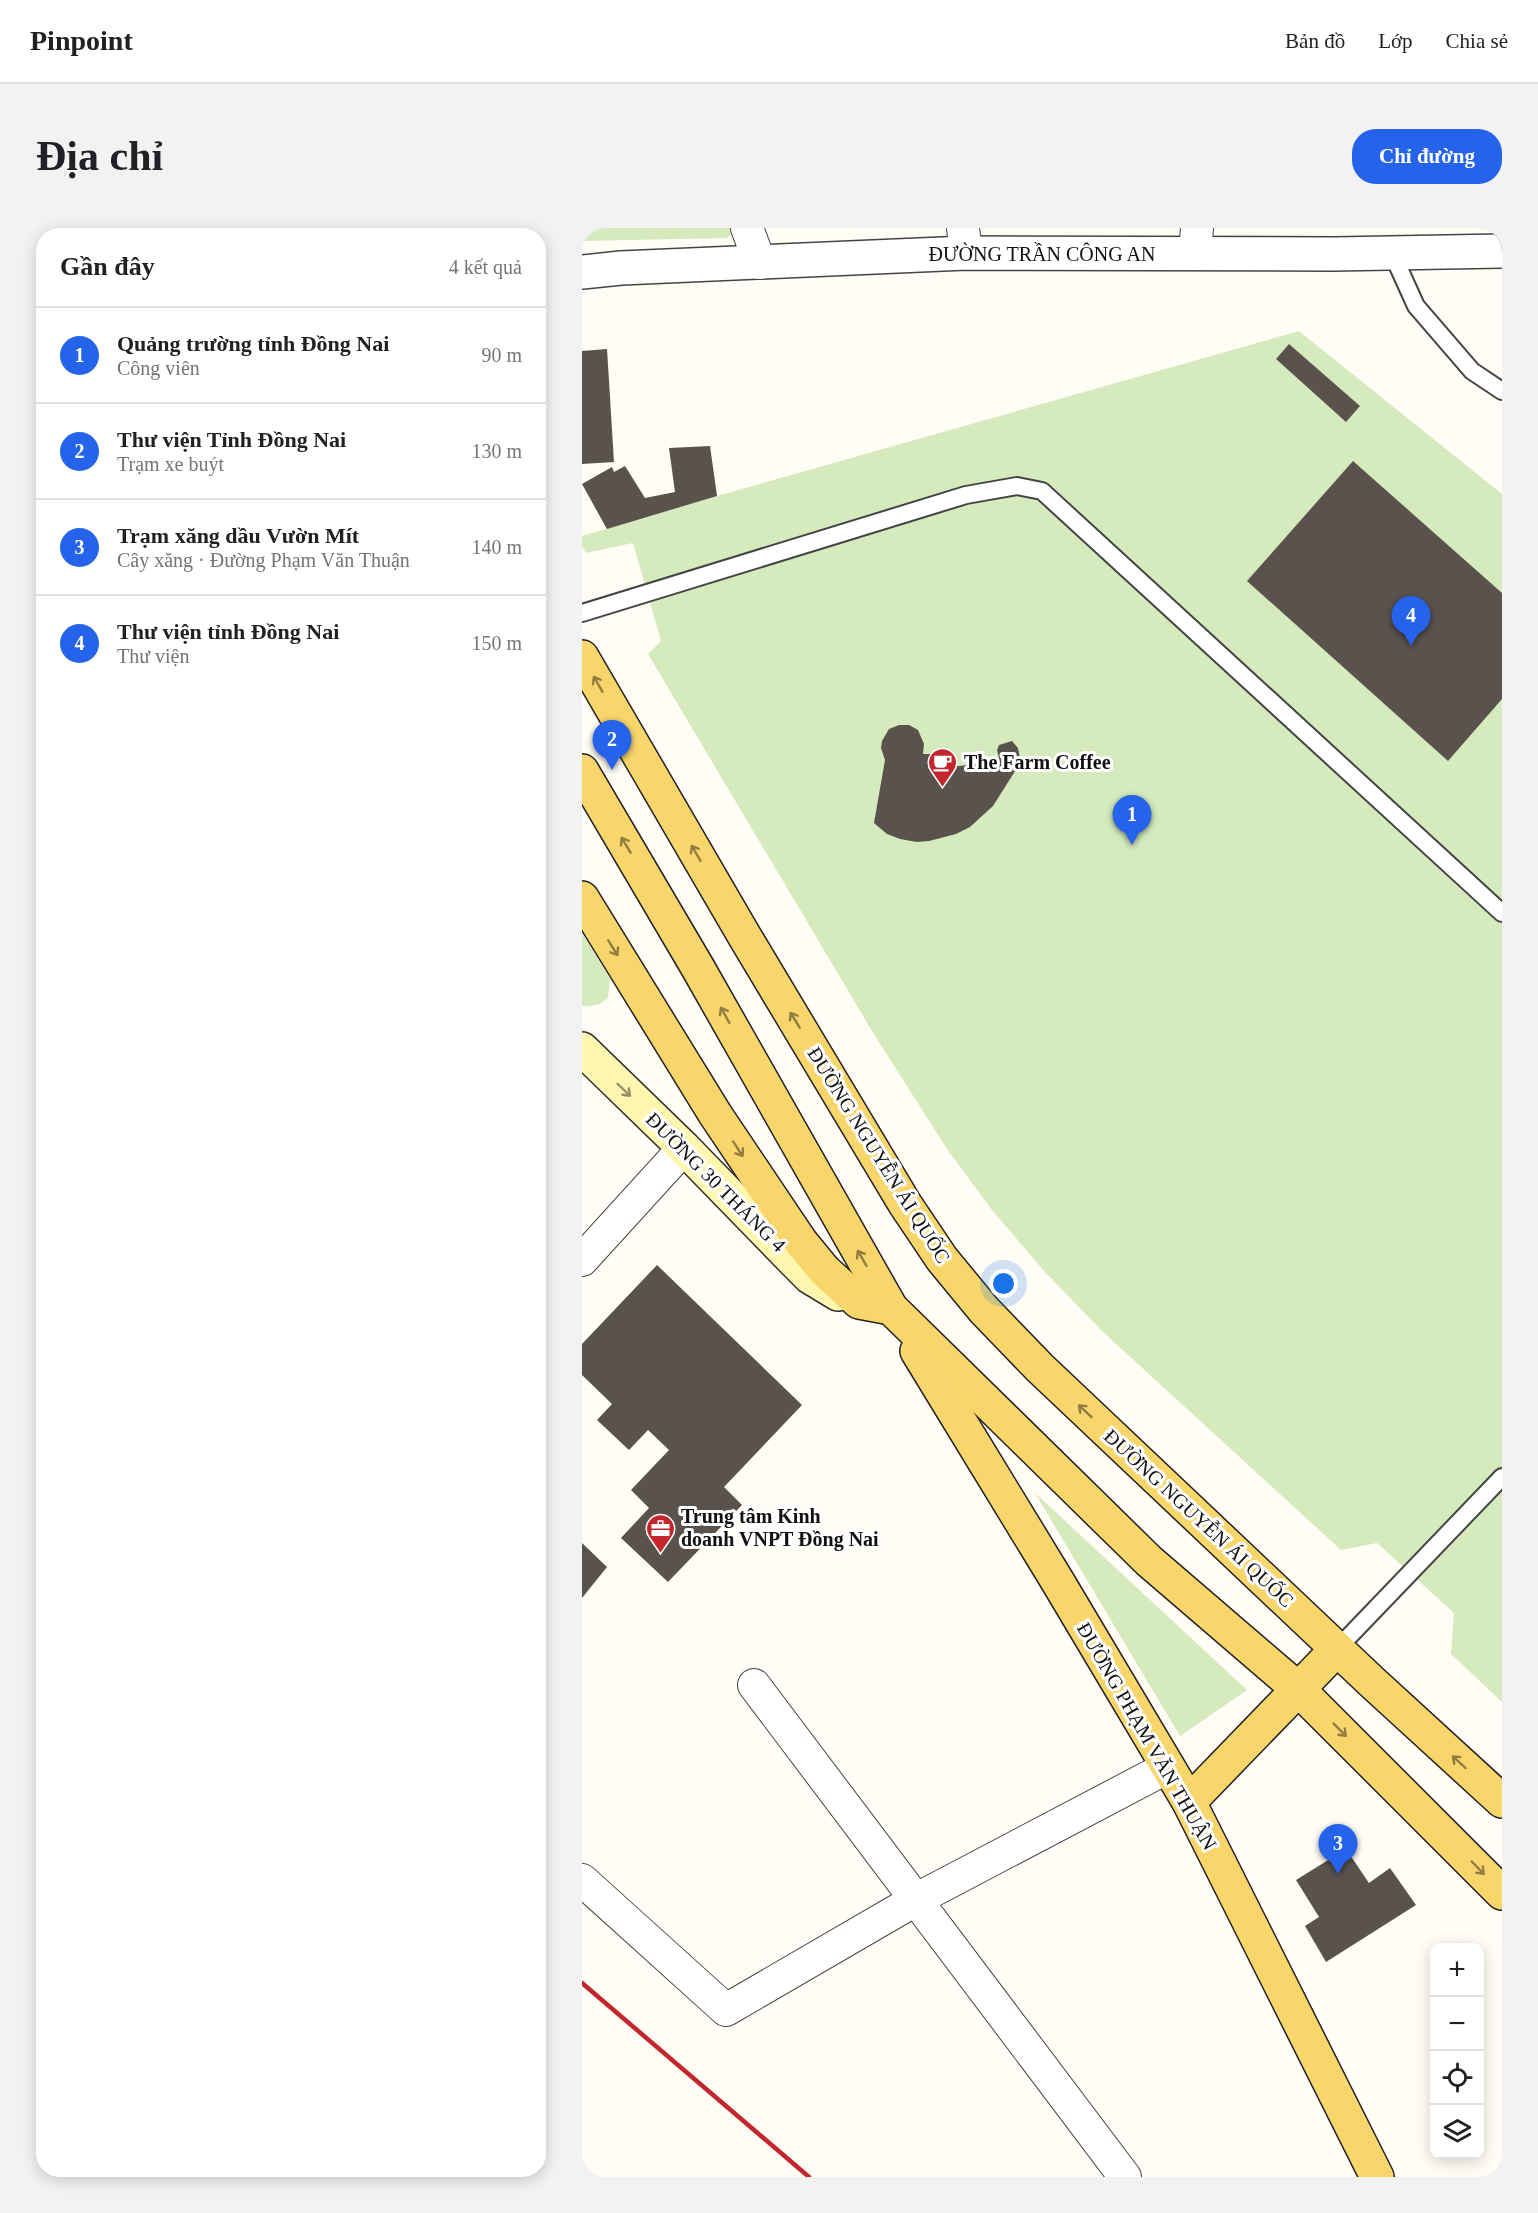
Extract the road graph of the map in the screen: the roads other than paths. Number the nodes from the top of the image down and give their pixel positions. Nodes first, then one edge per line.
1 (747, 228) edge
2 (965, 240) edge
3 (1196, 241) edge
4 (1502, 251) edge
5 (1392, 253) junction
6 (760, 263) junction
7 (582, 272) edge
8 (1502, 391) edge
9 (582, 614) edge
10 (582, 657) edge
11 (582, 771) edge
12 (582, 898) edge
13 (1502, 913) edge
14 (582, 1049) edge
15 (715, 1114) junction
16 (684, 1148) junction
17 (582, 1260) edge
18 (859, 1302) junction
19 (891, 1308) junction
20 (1502, 1477) edge
21 (1318, 1668) junction
22 (754, 1685) dead end
23 (1168, 1767) junction
24 (1502, 1801) edge
25 (1189, 1802) junction
26 (582, 1880) edge
27 (1502, 1893) edge
28 (917, 1899) junction
29 (1125, 2177) edge
30 (1377, 2177) edge

1 - 6 street
2 - 3 street, ĐƯỜNG TRẦN CÔNG AN
2 - 6 street, ĐƯỜNG TRẦN CÔNG AN
3 - 5 street, ĐƯỜNG TRẦN CÔNG AN
4 - 5 street, ĐƯỜNG TRẦN CÔNG AN
5 - 8 lane
6 - 7 street, ĐƯỜNG TRẦN CÔNG AN
9 - 13 lane
21 -> 10 main road, ĐƯỜNG NGUYỄN ÁI QUỐC
19 -> 11 main road, ĐƯỜNG NGUYỄN ÁI QUỐC
12 -> 15 main road
14 -> 16 main road, ĐƯỜNG 30 THÁNG 4
15 - 16 main road
15 -> 18 main road
16 - 17 street
16 - 18 main road, ĐƯỜNG 30 THÁNG 4
18 - 19 main road
19 - 21 main road, ĐƯỜNG NGUYỄN ÁI QUỐC
19 - 23 main road, ĐƯỜNG PHẠM VĂN THUẬN
20 - 21 lane
24 -> 21 main road, ĐƯỜNG NGUYỄN ÁI QUỐC
21 - 25 main road
21 -> 27 main road, ĐƯỜNG NGUYỄN ÁI QUỐC
22 - 28 street
23 - 25 main road, ĐƯỜNG PHẠM VĂN THUẬN
23 - 28 street
25 - 30 main road, ĐƯỜNG PHẠM VĂN THUẬN
26 - 28 street
28 - 29 street

